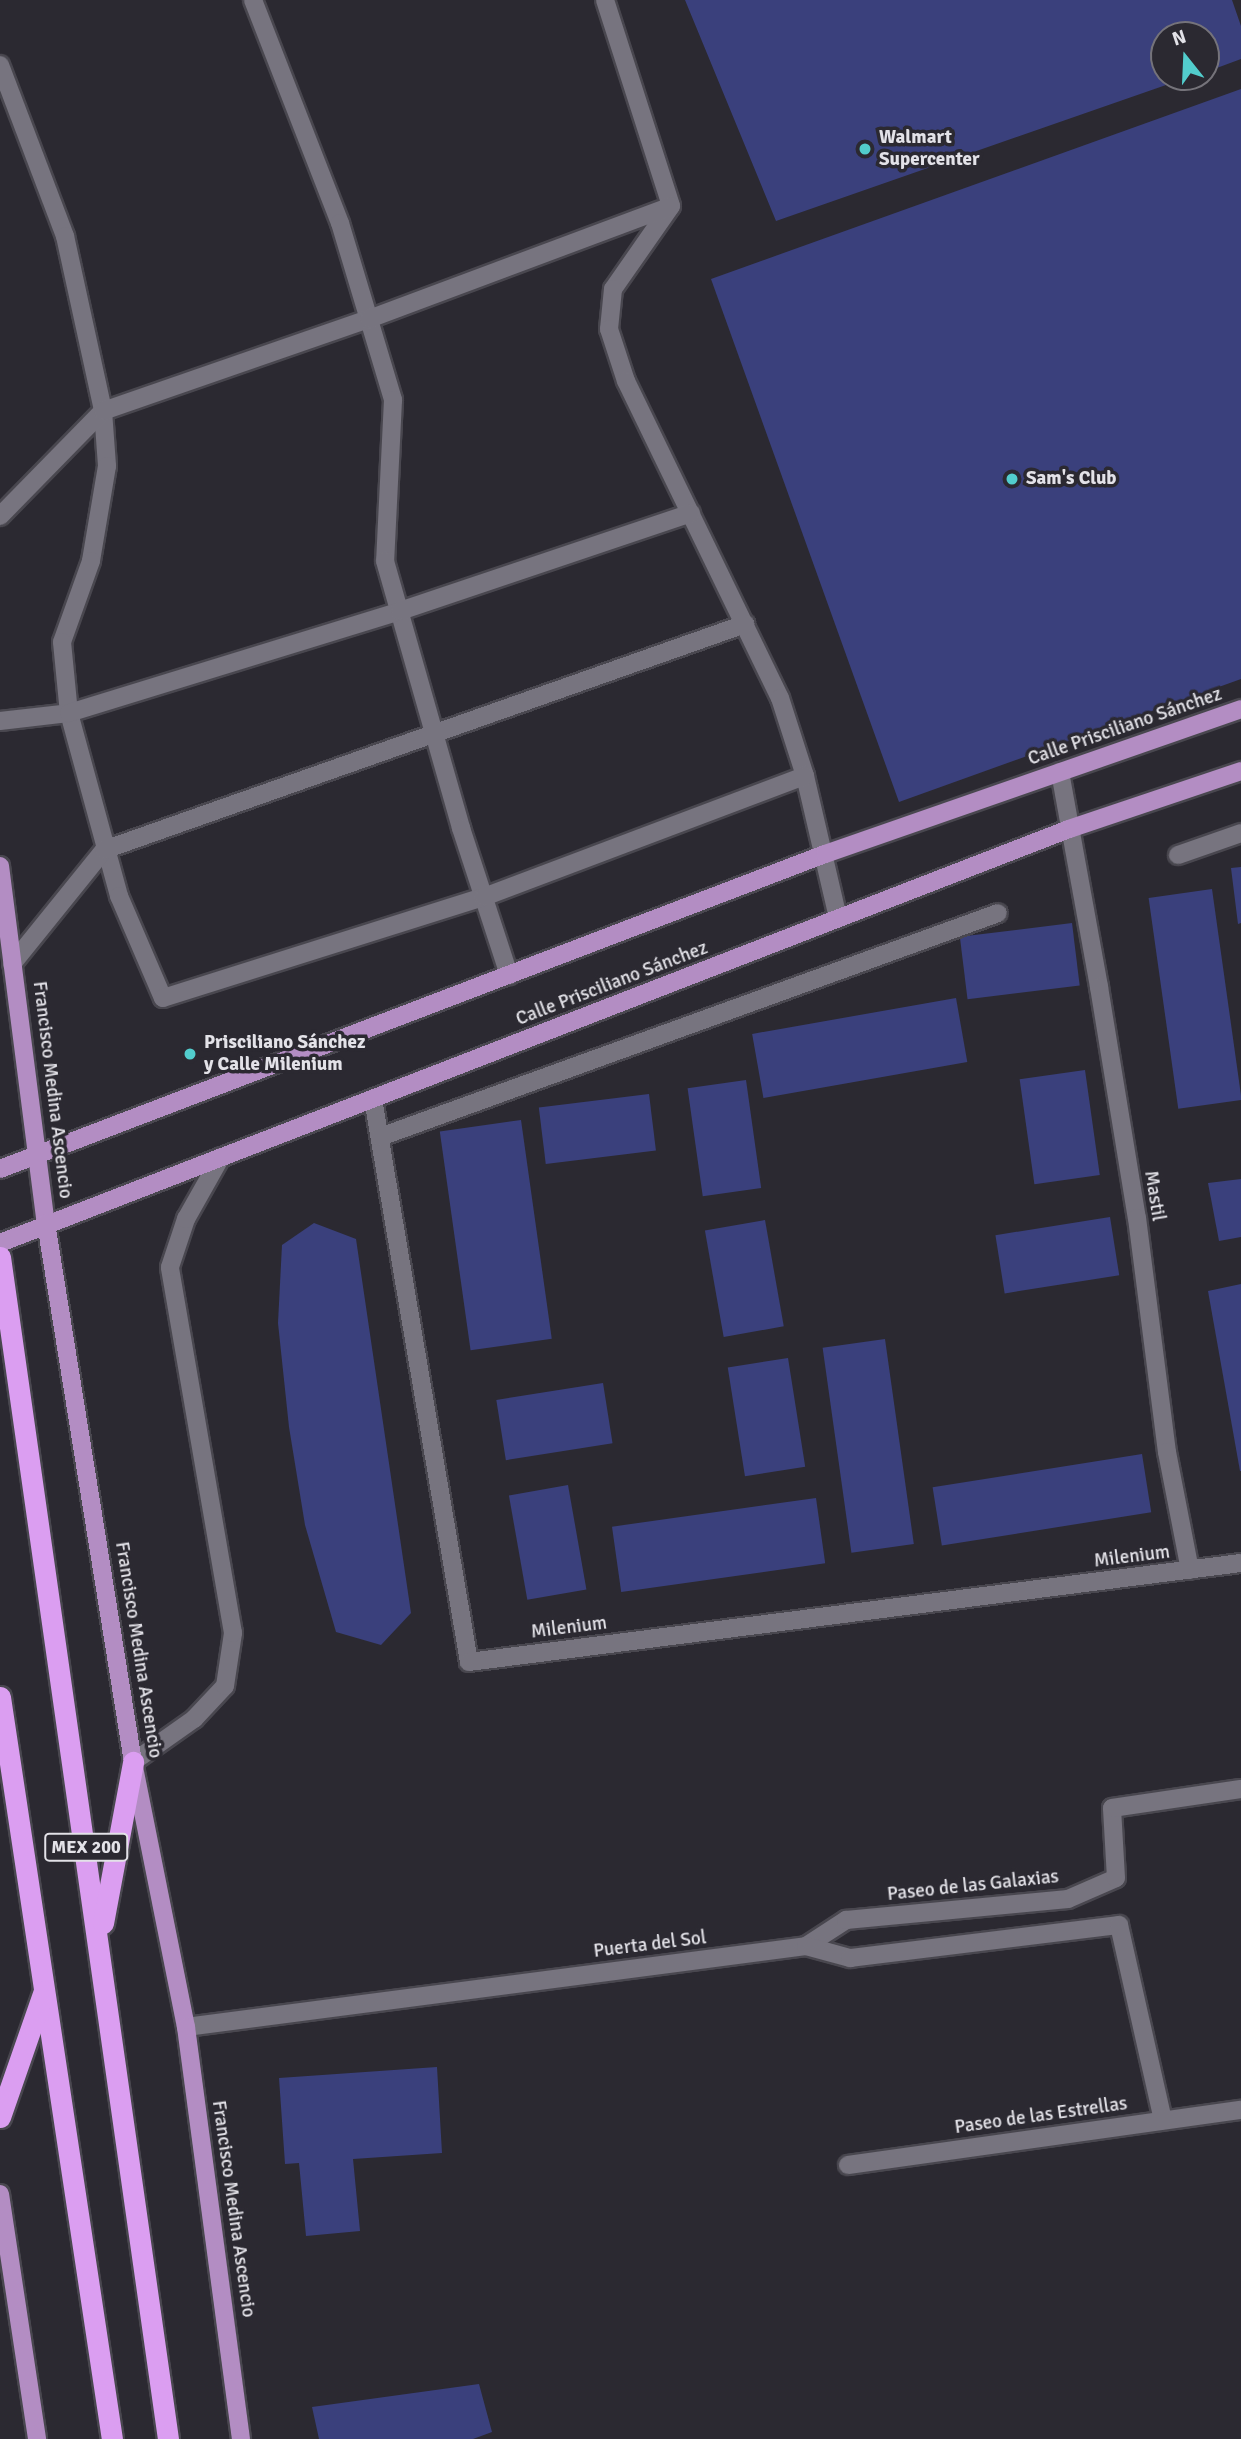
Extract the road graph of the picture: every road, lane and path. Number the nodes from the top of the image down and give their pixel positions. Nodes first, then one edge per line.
1 (253, 0) edge
2 (605, 0) edge
3 (0, 65) edge
4 (671, 206) junction
5 (369, 319) junction
6 (103, 411) junction
7 (691, 513) junction
8 (0, 516) edge
9 (400, 611) junction
10 (745, 624) junction
11 (1241, 709) edge
12 (69, 713) junction
13 (0, 721) edge
14 (434, 734) junction
15 (1241, 771) edge
16 (1060, 772) junction
17 (805, 776) junction
18 (1069, 829) junction
19 (1241, 833) edge
20 (104, 850) junction
21 (825, 854) junction
22 (1178, 855) dead end
23 (0, 866) edge
24 (484, 897) junction
25 (998, 913) dead end
26 (838, 918) junction
27 (12, 964) junction
28 (509, 975) junction
29 (373, 1099) junction
30 (380, 1137) junction
31 (38, 1152) junction
32 (221, 1157) junction
33 (0, 1169) edge
34 (46, 1223) junction
35 (0, 1243) edge
36 (0, 1256) edge
37 (1241, 1563) edge
38 (1190, 1570) junction
39 (0, 1697) edge
40 (133, 1762) junction
41 (1241, 1789) edge
42 (100, 1938) junction
43 (806, 1946) junction
44 (46, 1986) junction
45 (186, 2026) junction
46 (1241, 2110) edge
47 (0, 2117) edge
48 (1163, 2120) junction
49 (848, 2165) dead end
50 (0, 2194) edge
51 (37, 2439) edge
52 (113, 2439) edge
53 (168, 2439) edge
54 (241, 2439) edge

1 - 5 street
2 - 4 street
3 - 6 street
4 - 5 street
4 - 7 street
5 - 6 street
5 - 9 street
6 - 8 street
6 - 12 street
7 - 9 street
7 - 10 street
9 - 12 street
9 - 14 street
10 - 14 street
10 - 17 street
11 - 16 main road, Calle Prisciliano Sánchez
12 - 13 street
12 - 20 street
14 - 20 street
14 - 24 street
15 - 18 main road, Calle Prisciliano Sánchez
16 - 18 street, Mastil
16 - 21 main road, Calle Prisciliano Sánchez
17 - 21 street
17 - 24 street
18 - 26 main road, Calle Prisciliano Sánchez
18 - 38 street, Mastil
19 - 22 street
20 - 24 street
20 - 27 street
21 - 26 street
21 - 28 main road, Calle Prisciliano Sánchez
23 - 27 main road, Francisco Medina Ascencio
24 - 28 street
25 - 30 street
26 - 29 main road, Calle Prisciliano Sánchez
27 - 31 main road, Francisco Medina Ascencio
28 - 31 main road, Calle Prisciliano Sánchez
29 - 30 street, Milenium
29 - 32 main road, Calle Prisciliano Sánchez
30 - 38 street, Milenium
31 - 33 main road, Calle Prisciliano Sánchez
31 - 34 main road, Francisco Medina Ascencio
32 - 34 main road, Calle Prisciliano Sánchez
32 - 40 street
34 - 35 main road, Calle Prisciliano Sánchez
34 - 40 main road, Francisco Medina Ascencio
36 - 42 highway, MEX 200
37 - 38 street, Milenium
39 - 44 highway, MEX 200
40 - 42 highway
40 - 45 main road, Francisco Medina Ascencio
41 - 43 street, Paseo de las Galaxias
42 - 53 highway, MEX 200
43 - 45 street, Puerta del Sol
43 - 48 street, Puerta del Sol
44 - 47 highway
44 - 52 highway, MEX 200
45 - 54 main road, Francisco Medina Ascencio
46 - 48 street, Paseo de las Estrellas
48 - 49 street, Paseo de las Estrellas
50 - 51 main road

